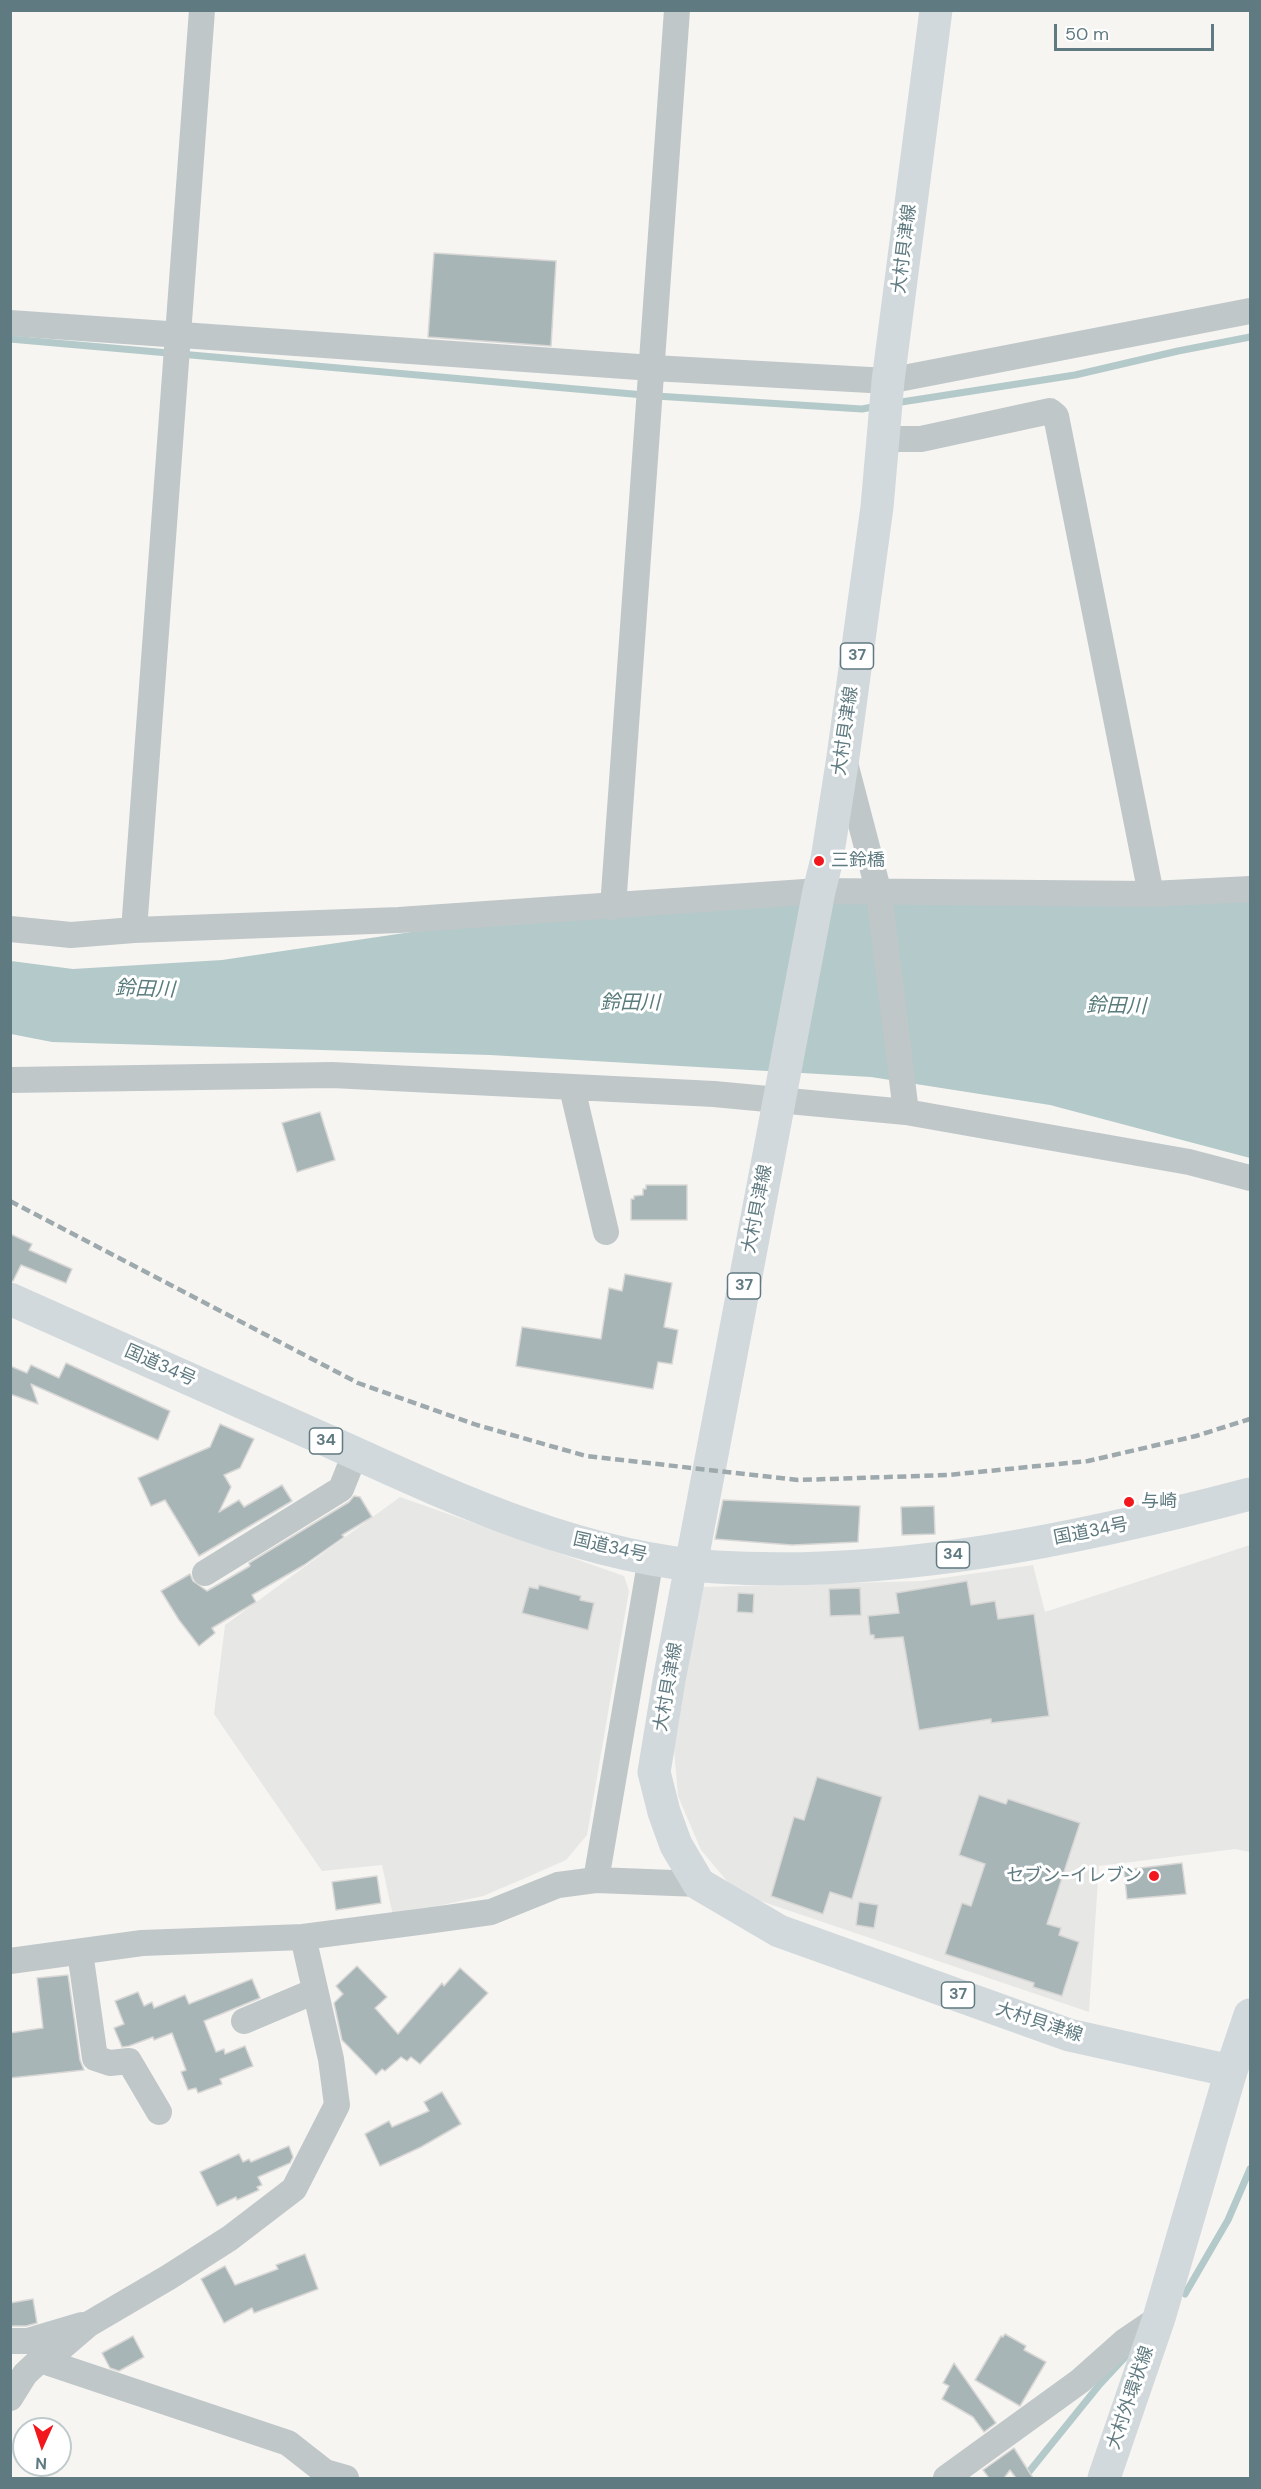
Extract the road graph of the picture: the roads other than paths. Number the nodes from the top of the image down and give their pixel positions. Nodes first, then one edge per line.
1 (202, 10) edge
2 (677, 10) edge
3 (936, 10) edge
4 (1251, 311) edge
5 (10, 323) edge
6 (177, 347) junction
7 (652, 371) junction
8 (888, 384) junction
9 (884, 429) junction
10 (843, 757) junction
11 (1251, 889) edge
12 (819, 891) junction
13 (1151, 894) junction
14 (880, 900) junction
15 (613, 906) junction
16 (10, 929) edge
17 (134, 930) junction
18 (10, 1080) edge
19 (572, 1088) junction
20 (904, 1101) junction
21 (1251, 1178) edge
22 (606, 1232) dead end
23 (10, 1299) edge
24 (355, 1454) junction
25 (1251, 1494) edge
26 (651, 1558) junction
27 (205, 1574) dead end
28 (596, 1880) junction
29 (699, 1884) junction
30 (303, 1937) junction
31 (80, 1952) junction
32 (10, 1961) edge
33 (315, 1991) junction
34 (1251, 2014) edge
35 (244, 2021) dead end
36 (1241, 2074) edge
37 (159, 2112) dead end
38 (1159, 2318) junction
39 (91, 2322) junction
40 (10, 2341) edge
41 (40, 2360) junction
42 (10, 2398) edge
43 (346, 2478) edge
44 (946, 2478) edge
45 (1104, 2478) edge

1 - 6 street
2 - 7 street
3 - 8 main road, 大村貝津線 / 37
4 - 8 street
5 - 6 street
6 - 7 street
6 - 17 street
7 - 8 street
7 - 15 street
8 - 9 main road, 大村貝津線 / 37
9 - 10 main road, 大村貝津線 / 37
9 - 13 street
10 - 12 main road, 大村貝津線 / 37
10 - 14 street
11 - 13 street
12 - 14 street
12 - 15 street
12 - 29 main road, 大村貝津線 / 37
13 - 14 street
14 - 20 street
15 - 17 street
16 - 17 street
18 - 19 street
19 - 20 street
19 - 22 street
20 - 21 street
23 - 24 main road, 国道34号 / 34
24 - 26 main road, 国道34号 / 34
24 - 27 street
25 - 26 main road, 国道34号 / 34
26 - 28 street
28 - 29 street
28 - 30 street
29 - 36 main road, 大村貝津線 / 37
30 - 31 street
30 - 33 street
31 - 32 street
31 - 37 street
33 - 35 street
33 - 39 street
34 - 36 main road
36 - 38 main road, 大村外環状線
38 - 44 street
38 - 45 main road, 大村外環状線
39 - 40 street
39 - 41 street
41 - 42 street
41 - 43 street

